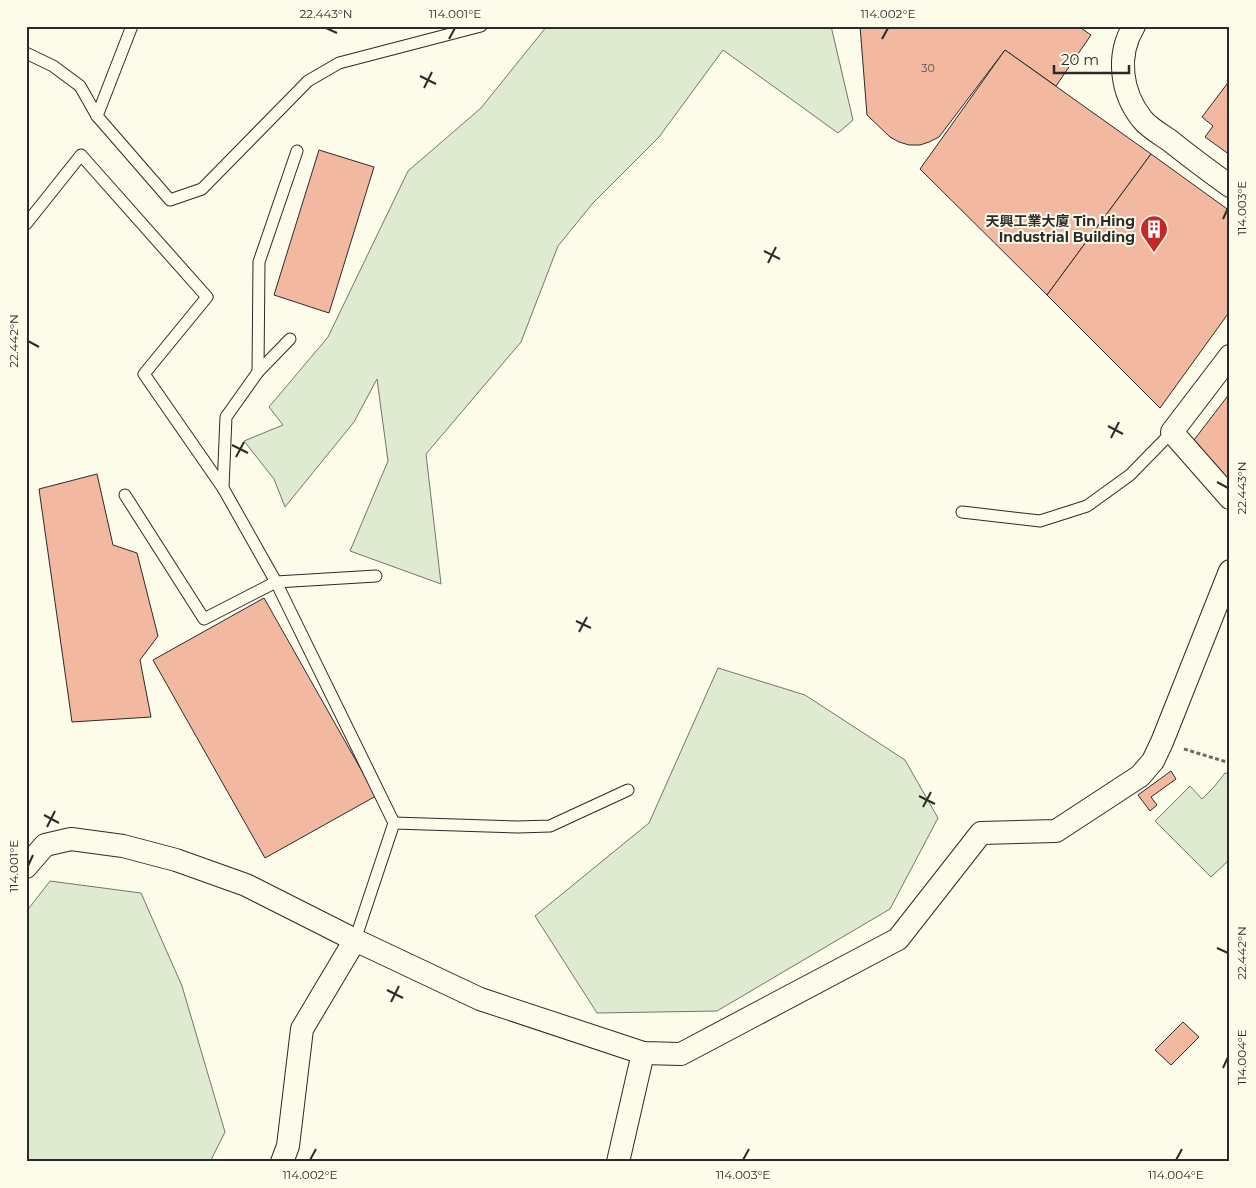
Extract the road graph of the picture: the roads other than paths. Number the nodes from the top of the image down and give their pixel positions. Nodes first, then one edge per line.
1 (132, 26) edge
2 (481, 26) edge
3 (1134, 26) edge
4 (26, 53) edge
5 (97, 116) junction
6 (297, 151) dead end
7 (1230, 186) edge
8 (26, 224) edge
9 (290, 339) dead end
10 (1230, 356) edge
11 (258, 372) junction
12 (1172, 432) junction
13 (223, 488) junction
14 (124, 496) dead end
15 (1230, 498) edge
16 (962, 512) dead end
17 (1230, 571) edge
18 (376, 576) dead end
19 (276, 582) junction
20 (628, 790) dead end
21 (394, 823) junction
22 (26, 867) edge
23 (355, 940) junction
24 (643, 1053) junction
25 (282, 1162) edge
26 (618, 1162) edge

1 - 5 lane
2 - 5 lane
3 - 7 street
4 - 5 lane
6 - 11 lane
8 - 13 lane
9 - 11 lane
10 - 12 street
11 - 13 lane
12 - 15 street
12 - 16 lane
13 - 19 lane
14 - 19 lane
17 - 24 street
18 - 19 lane
19 - 21 lane
20 - 21 lane
21 - 23 lane
22 - 23 street
23 - 24 street
23 - 25 street
24 - 26 street

